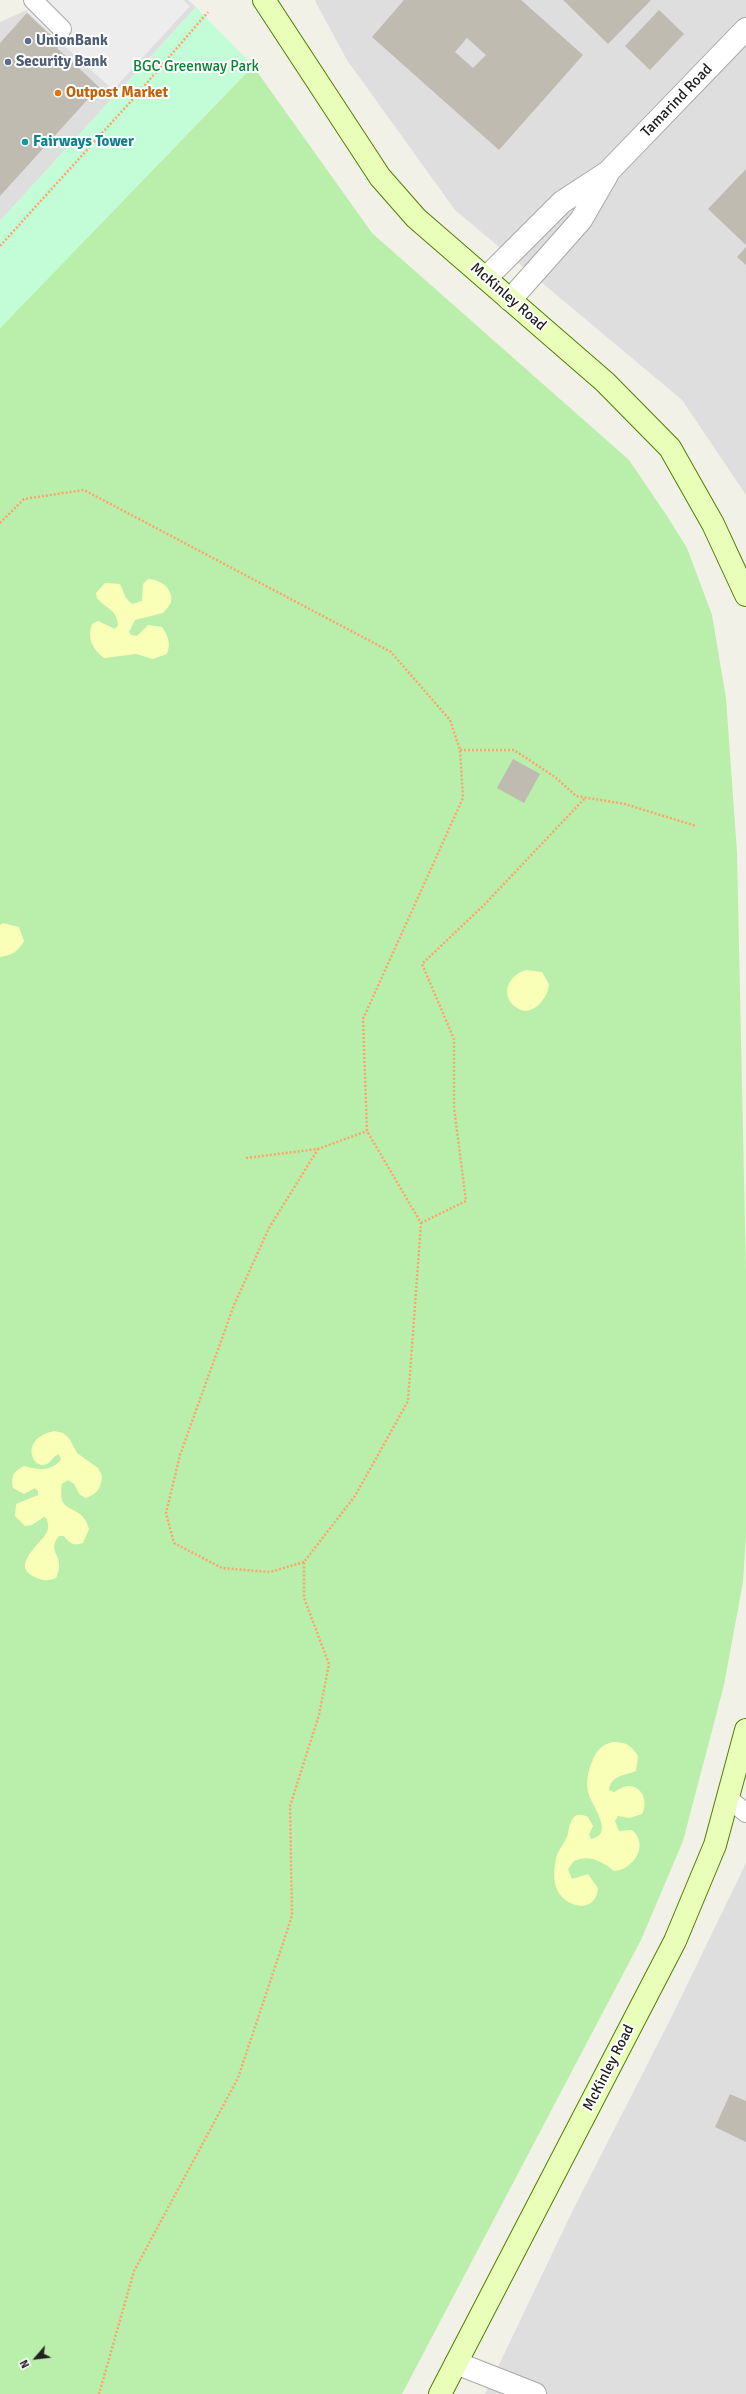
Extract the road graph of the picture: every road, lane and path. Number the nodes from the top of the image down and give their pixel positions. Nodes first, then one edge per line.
1 (33, 0) edge
2 (273, 6) edge
3 (208, 12) dead end
4 (62, 29) dead end
5 (746, 29) edge
6 (608, 172) junction
7 (0, 246) edge
8 (486, 278) junction
9 (510, 300) junction
10 (0, 523) edge
11 (746, 595) edge
12 (460, 750) junction
13 (586, 798) junction
14 (696, 826) dead end
15 (367, 1131) junction
16 (318, 1149) junction
17 (246, 1158) dead end
18 (421, 1223) junction
19 (304, 1562) junction
20 (746, 1730) edge
21 (728, 1798) junction
22 (746, 1813) edge
23 (456, 2363) junction
24 (99, 2394) edge
25 (440, 2394) edge
26 (534, 2394) edge

1 - 4 lane
2 - 8 main road, McKinley Road
3 - 7 path
5 - 6 street, Tamarind Road
6 - 8 street, Tamarind Road
6 - 9 street, Tamarind Road
8 - 9 main road, McKinley Road
9 - 11 main road, McKinley Road
10 - 12 path
12 - 13 path
12 - 15 path
13 - 14 path
13 - 18 path
15 - 16 path
15 - 18 path
16 - 17 path
16 - 19 path
18 - 19 path
19 - 24 path
20 - 21 main road, McKinley Road
21 - 22 lane
21 - 23 main road, McKinley Road
23 - 25 main road, McKinley Road
23 - 26 street

